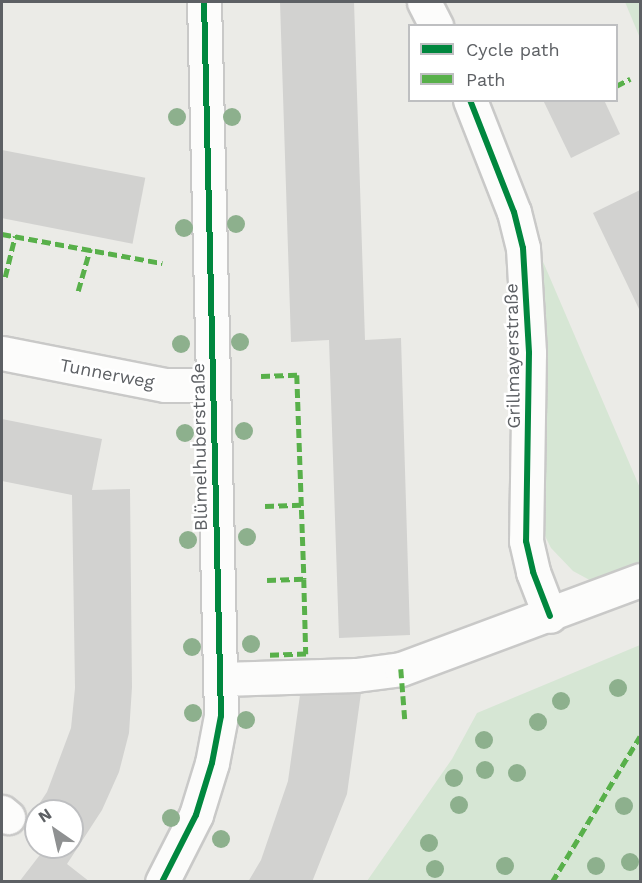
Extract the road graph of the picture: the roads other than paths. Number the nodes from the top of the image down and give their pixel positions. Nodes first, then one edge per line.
1 (204, 2) edge
2 (424, 2) edge
3 (435, 24) edge
4 (471, 102) edge
5 (2, 353) edge
6 (213, 385) junction
7 (640, 580) edge
8 (550, 616) junction
9 (221, 679) junction
10 (162, 882) edge

1 - 6 street, Blümelhuberstraße
2 - 3 street
4 - 8 street, Grillmayerstraße
5 - 6 street, Tunnerweg
6 - 9 street, Blümelhuberstraße
7 - 8 street
8 - 9 street
9 - 10 street, Blümelhuberstraße

